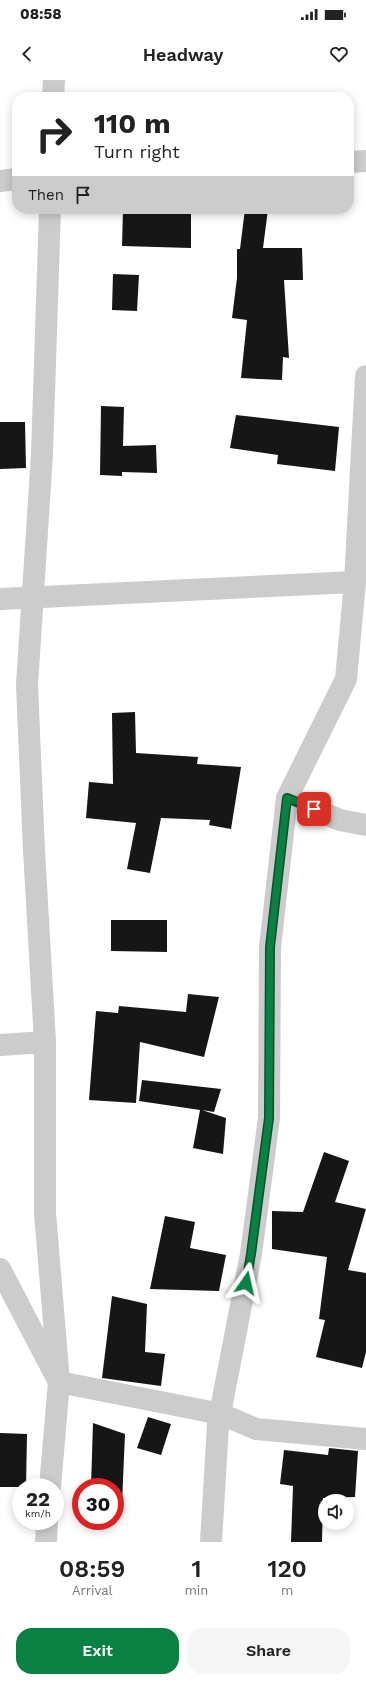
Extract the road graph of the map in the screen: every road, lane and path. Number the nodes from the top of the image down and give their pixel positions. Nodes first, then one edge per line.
1 (54, 80) edge
2 (53, 92) edge
3 (366, 161) edge
4 (354, 162) edge
5 (12, 180) edge
6 (0, 181) edge
7 (50, 214) edge
8 (366, 376) edge
9 (355, 582) junction
10 (33, 596) junction
11 (0, 598) edge
12 (287, 798) junction
13 (366, 825) edge
14 (45, 1042) junction
15 (0, 1045) edge
16 (0, 1269) edge
17 (59, 1382) junction
18 (221, 1414) junction
19 (366, 1439) edge
20 (51, 1478) edge
21 (47, 1530) edge
22 (46, 1542) edge
23 (211, 1542) edge

1 - 2 street
3 - 4 street
5 - 6 street
7 - 10 street
8 - 9 street
9 - 10 street
9 - 12 street
10 - 11 street
10 - 14 street
12 - 13 street
12 - 18 street
14 - 15 street
14 - 17 street
16 - 17 street
17 - 18 street
17 - 20 street
18 - 19 street
18 - 23 street
21 - 22 street

